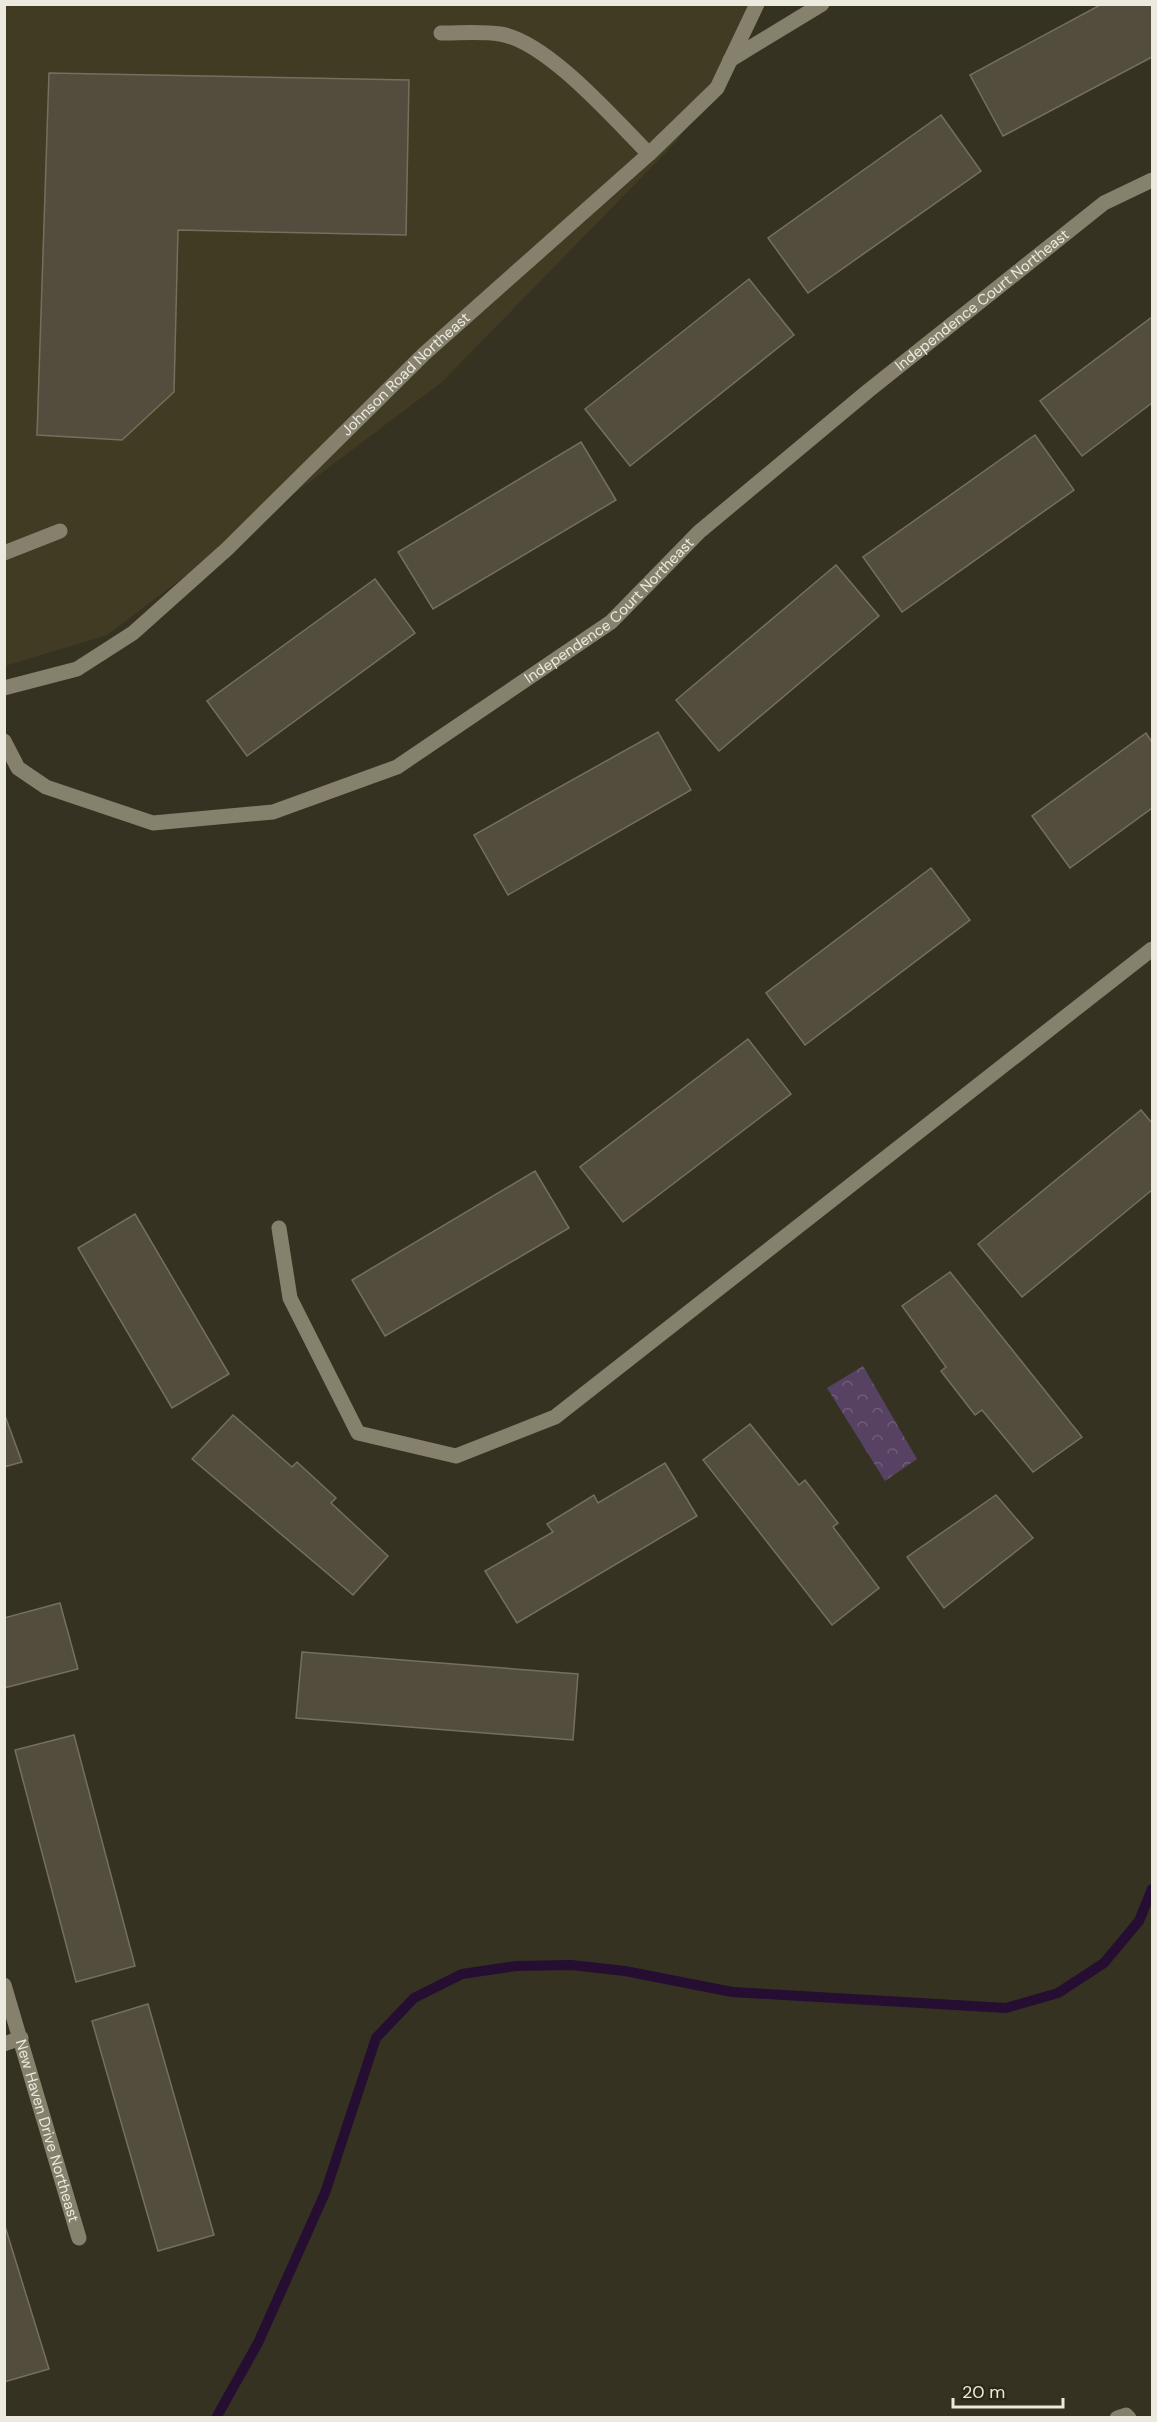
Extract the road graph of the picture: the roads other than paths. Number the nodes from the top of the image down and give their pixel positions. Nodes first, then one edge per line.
1 (757, 4) edge
2 (822, 4) edge
3 (441, 33) dead end
4 (730, 60) junction
5 (649, 154) junction
6 (1152, 180) edge
7 (60, 531) dead end
8 (4, 553) edge
9 (4, 688) edge
10 (4, 741) edge
11 (1152, 949) edge
12 (279, 1228) dead end
13 (4, 1985) edge
14 (21, 2038) junction
15 (4, 2044) edge
16 (79, 2238) dead end
17 (1117, 2418) edge
18 (1129, 2418) edge

1 - 4 street, Johnson Road Northeast
2 - 4 street
3 - 5 street
4 - 5 street, Johnson Road Northeast
5 - 9 street, Johnson Road Northeast
6 - 10 street, Independence Court Northeast
7 - 8 street
11 - 12 street
13 - 14 street
14 - 15 street, New Haven Drive Northeast
14 - 16 street, New Haven Drive Northeast
17 - 18 street

